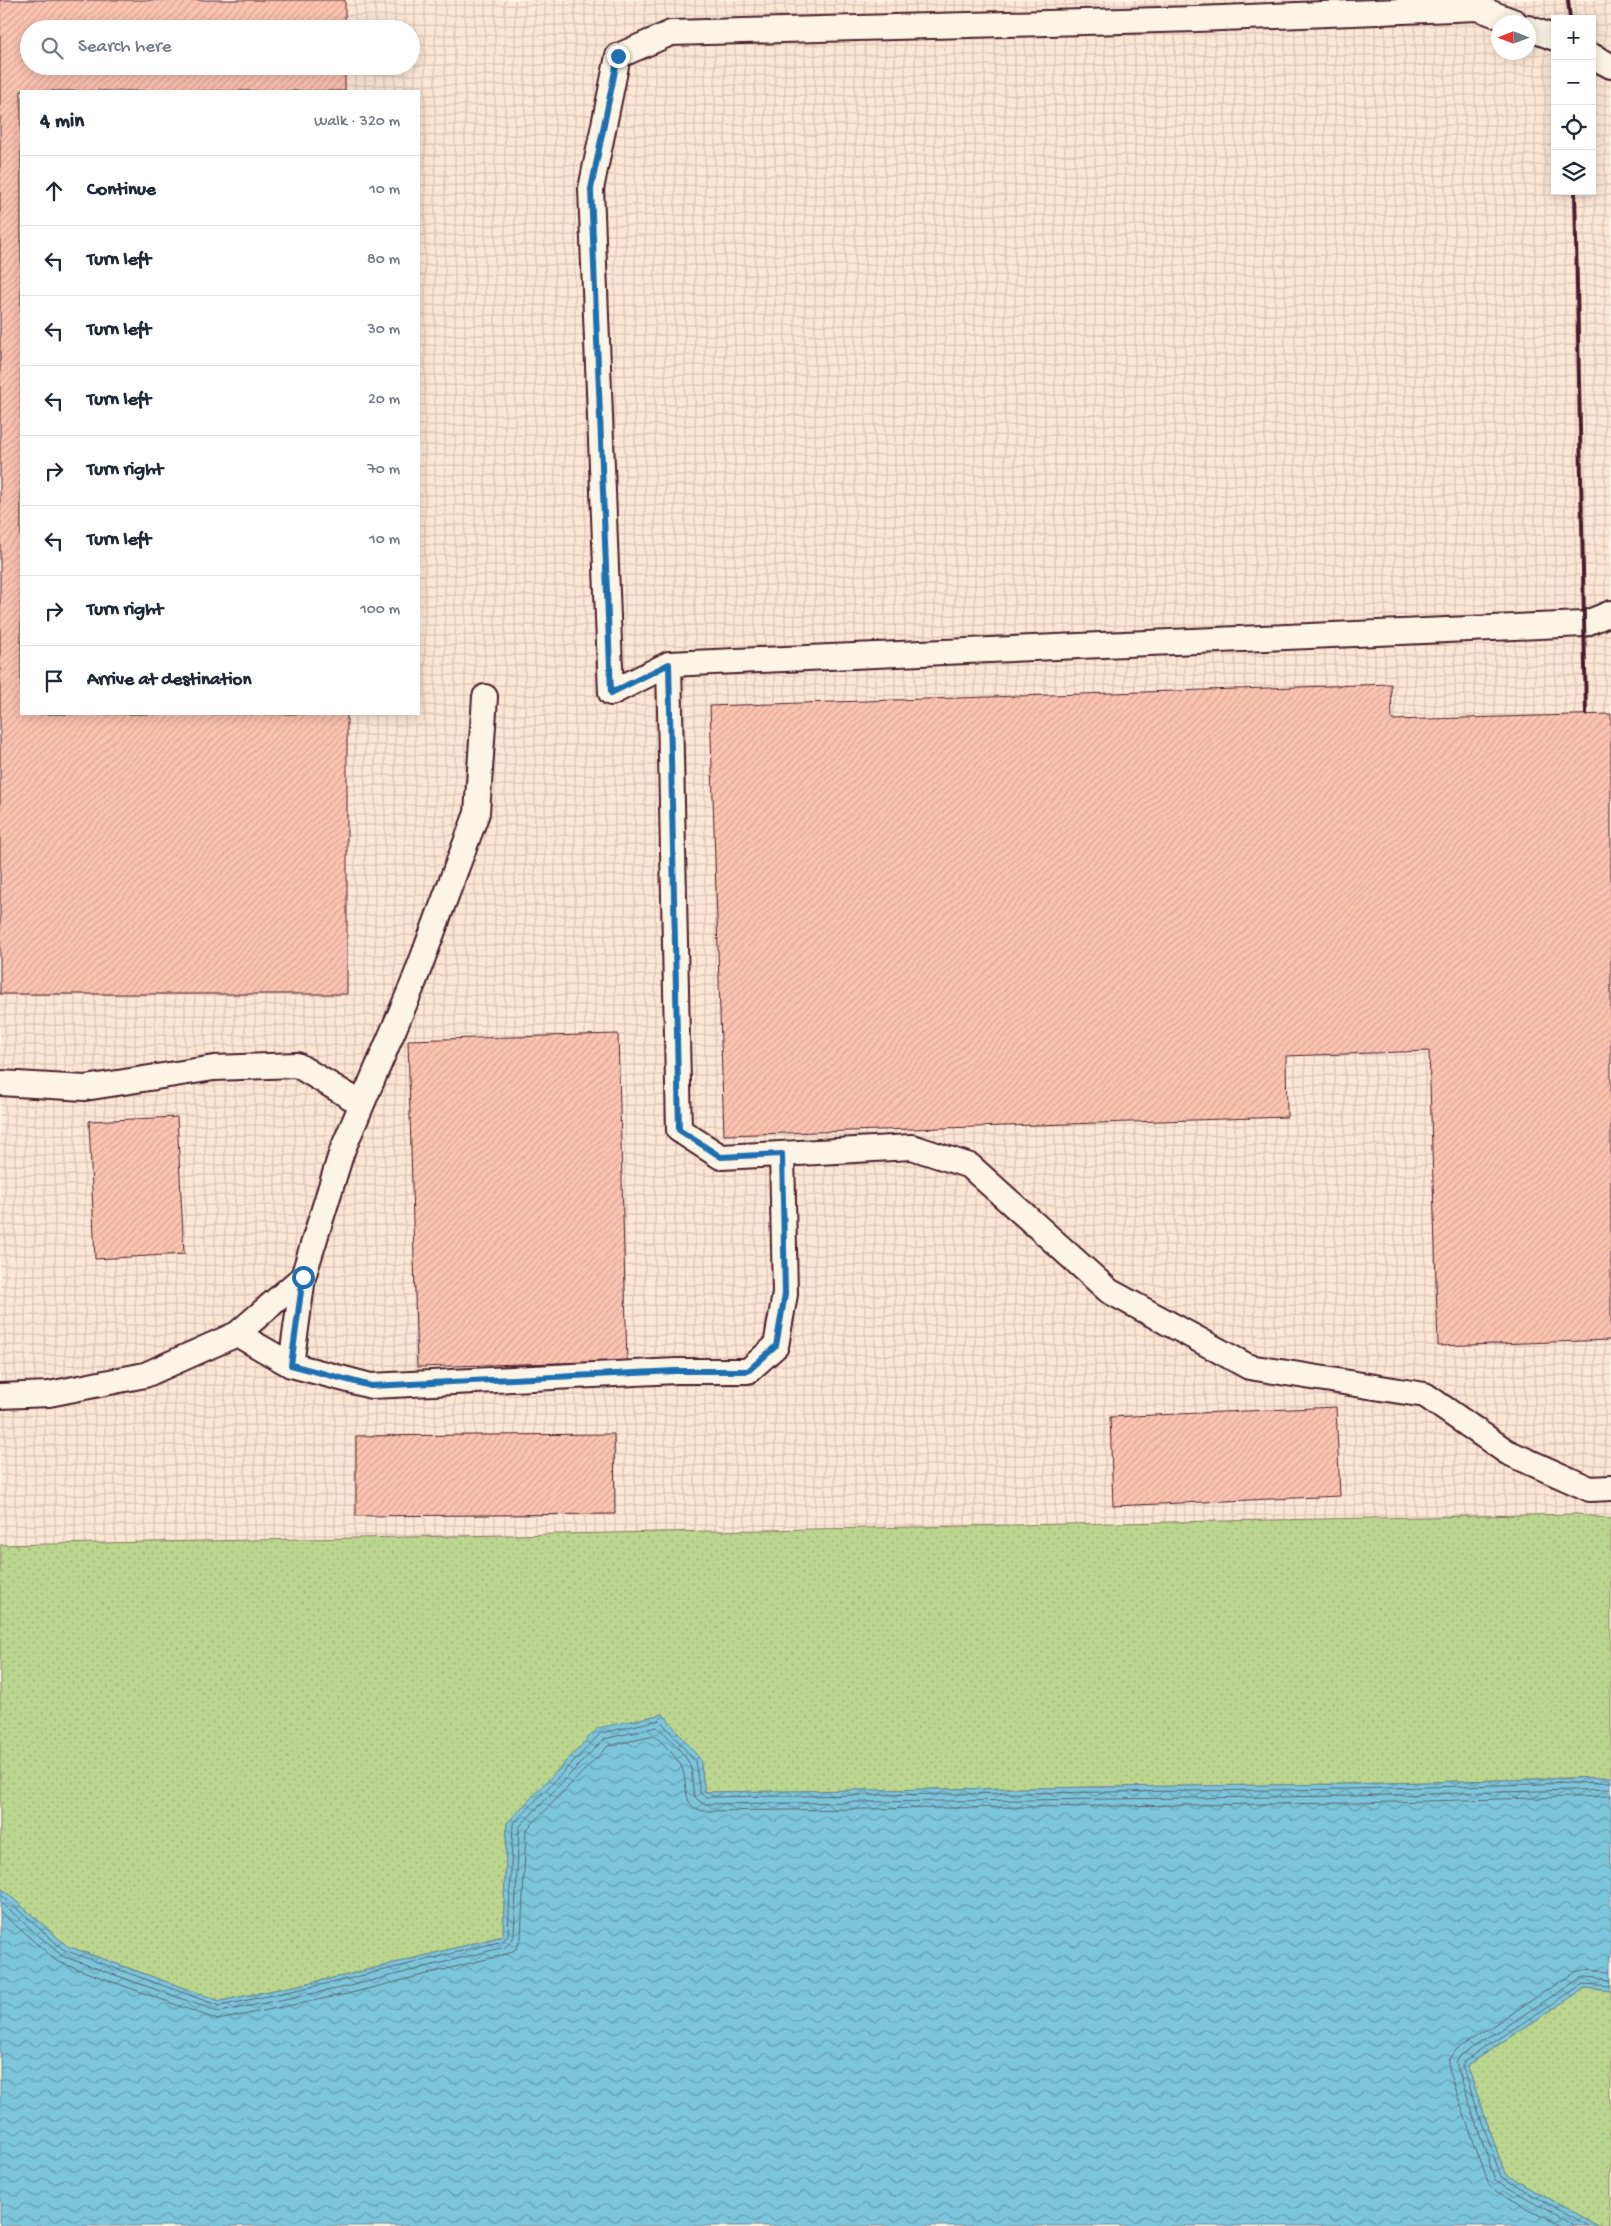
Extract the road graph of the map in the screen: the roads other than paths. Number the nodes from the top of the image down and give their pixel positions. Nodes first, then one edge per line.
1 (1476, 4) edge
2 (1375, 6) edge
3 (1500, 15) edge
4 (1536, 31) edge
5 (1551, 37) edge
6 (1596, 58) edge
7 (1611, 66) edge
8 (1611, 613) edge
9 (669, 664) junction
10 (485, 697) dead end
11 (0, 1083) edge
12 (362, 1104) junction
13 (782, 1154) junction
14 (303, 1277) junction
15 (237, 1334) junction
16 (291, 1365) junction
17 (0, 1396) edge
18 (1611, 1488) edge

1 - 2 lane
1 - 3 lane
2 - 9 lane
4 - 5 lane
6 - 7 lane
8 - 9 lane
9 - 13 lane
10 - 12 lane
11 - 12 lane
12 - 14 lane
13 - 16 lane
13 - 18 lane
14 - 15 lane
14 - 16 lane
15 - 16 lane
15 - 17 lane

